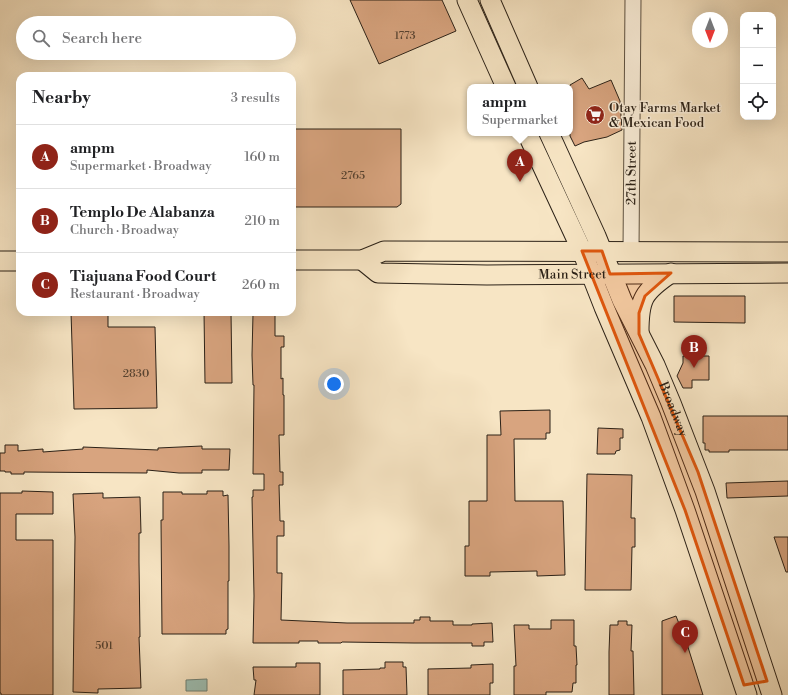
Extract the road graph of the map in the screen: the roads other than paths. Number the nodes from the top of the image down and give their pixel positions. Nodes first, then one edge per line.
1 (467, 0) edge
2 (490, 0) edge
3 (633, 0) edge
4 (505, 84) edge
5 (527, 84) edge
6 (528, 136) edge
7 (550, 136) edge
8 (582, 251) junction
9 (602, 251) junction
10 (631, 251) junction
11 (788, 252) edge
12 (296, 260) edge
13 (362, 260) junction
14 (0, 261) edge
15 (16, 261) edge
16 (671, 273) junction
17 (788, 273) edge
18 (591, 274) junction
19 (610, 274) junction
20 (639, 334) junction
21 (769, 688) edge
22 (745, 690) edge

1 - 4 main road
2 - 5 main road
3 - 10 street, 27th Street
6 - 8 main road, Broadway
7 - 9 main road, Broadway
8 - 9 main road, Main Street
8 - 13 main road, Main Street
8 - 18 main road, Broadway
9 - 10 main road, Main Street
9 - 19 main road, Broadway
10 - 11 main road, Main Street
12 - 13 main road, Main Street
13 - 18 main road, Main Street
14 - 15 main road
16 - 17 main road, Main Street
16 - 19 main road, Main Street
16 - 20 main road
18 - 19 main road, Main Street
18 - 22 main road, Broadway
19 - 20 main road, Broadway
20 - 21 main road, Broadway
21 - 22 main road

